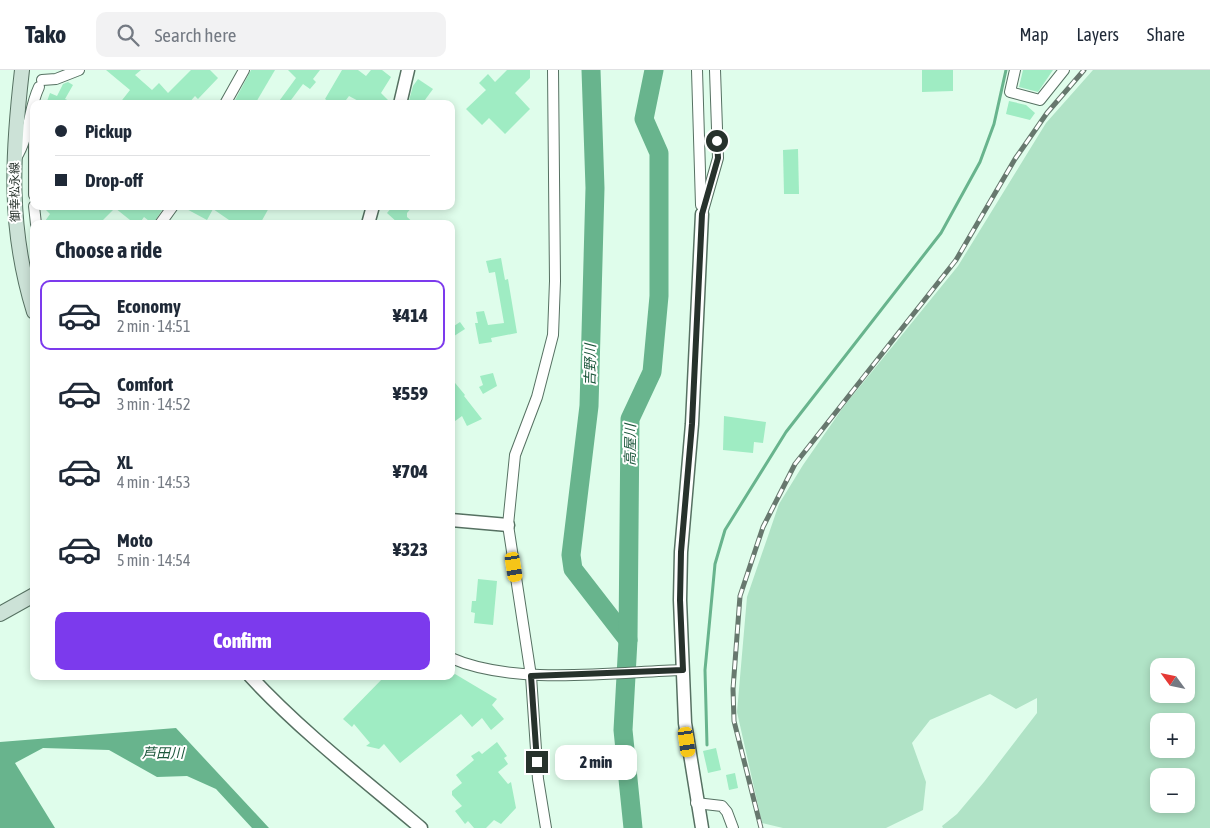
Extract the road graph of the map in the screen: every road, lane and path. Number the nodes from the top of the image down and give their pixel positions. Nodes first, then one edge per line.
1 (22, 70) edge
2 (79, 70) edge
3 (244, 70) edge
4 (408, 70) edge
5 (553, 70) edge
6 (697, 70) edge
7 (715, 70) edge
8 (1015, 70) edge
9 (1064, 70) edge
10 (41, 79) edge
11 (33, 100) edge
12 (38, 100) edge
13 (227, 100) edge
14 (401, 100) edge
15 (30, 116) edge
16 (14, 161) junction
17 (702, 214) junction
18 (30, 294) edge
19 (455, 520) edge
20 (508, 525) junction
21 (30, 597) edge
22 (0, 614) edge
23 (455, 660) edge
24 (683, 670) junction
25 (534, 675) junction
26 (254, 680) edge
27 (696, 804) junction
28 (421, 828) edge
29 (546, 828) edge
30 (702, 828) edge
31 (733, 828) edge

1 - 16 main road, 御幸松永線
2 - 10 street
3 - 13 street
4 - 14 street
5 - 20 street
6 - 17 street
7 - 17 street
8 - 9 street
10 - 11 street
10 - 12 street
15 - 16 street
16 - 18 main road, 御幸松永線
17 - 24 street
19 - 20 street
20 - 25 street
21 - 22 main road
23 - 25 street
24 - 25 street
24 - 27 street
25 - 29 street
26 - 28 street
27 - 30 street
27 - 31 street

